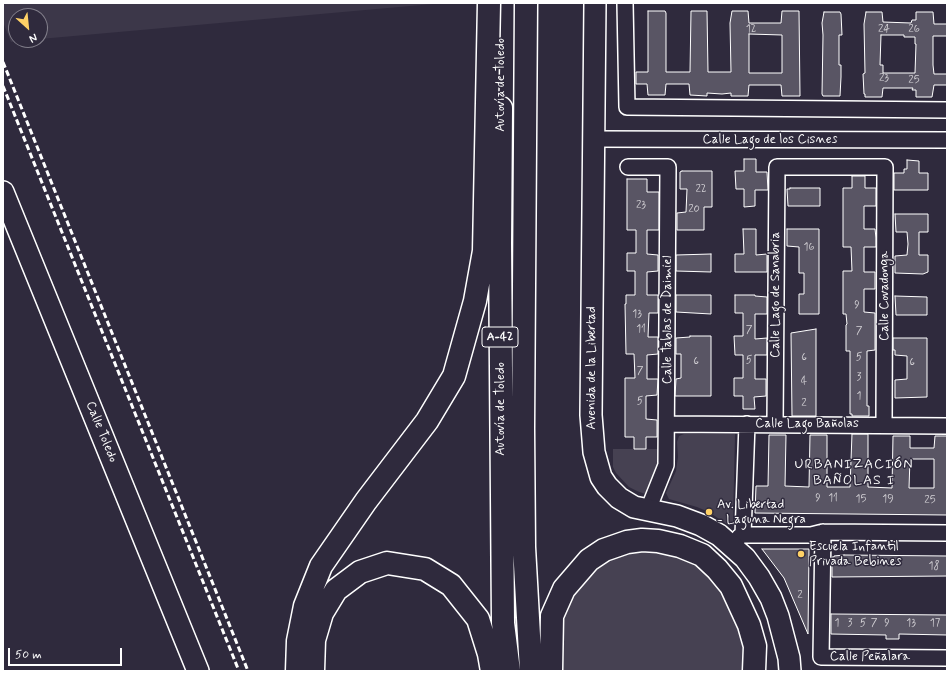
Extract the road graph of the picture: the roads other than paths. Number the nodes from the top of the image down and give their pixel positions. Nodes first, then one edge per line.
1 (489, 3) edge
2 (501, 3) edge
3 (526, 3) edge
4 (595, 3) edge
5 (625, 3) edge
6 (947, 110) edge
7 (593, 140) junction
8 (947, 140) edge
9 (628, 167) dead end
10 (885, 167) joint
11 (3, 192) edge
12 (667, 424) junction
13 (746, 424) junction
14 (775, 424) junction
15 (884, 425) junction
16 (947, 426) edge
17 (648, 510) junction
18 (823, 532) junction
19 (947, 533) edge
20 (738, 540) junction
21 (947, 658) edge
22 (788, 668) edge
23 (198, 671) edge
24 (297, 671) edge
25 (313, 671) edge
26 (492, 671) edge
27 (509, 671) edge
28 (531, 671) edge
29 (550, 671) edge
30 (754, 671) edge

1 - 24 highway
2 - 27 highway, Autovía de Toledo / A-42
3 - 28 highway, Autovía de Toledo / A-42
4 - 7 street, Avenida de la Libertad
5 - 6 street
7 - 8 street, Calle Lago de los Cisnes
7 - 17 street, Avenida de la Libertad
9 - 12 street, Calle Tablas de Daimiel
10 - 14 street, Calle Lago de Sanabria
10 - 15 street, Calle Covadonga
11 - 23 street, Calle Toledo
12 - 13 street, Calle Lago Bañolas
12 - 17 street, Calle Tablas de Daimiel
13 - 14 street, Calle Lago Bañolas
13 - 20 street
14 - 15 street, Calle Lago Bañolas
15 - 16 street, Calle Lago Bañolas
17 - 20 street, Avenida de la Libertad
18 - 19 street
18 - 20 street
18 - 21 street, Calle Peñalara
20 - 22 street, Avenida de la Libertad
25 - 26 highway
29 - 30 highway

